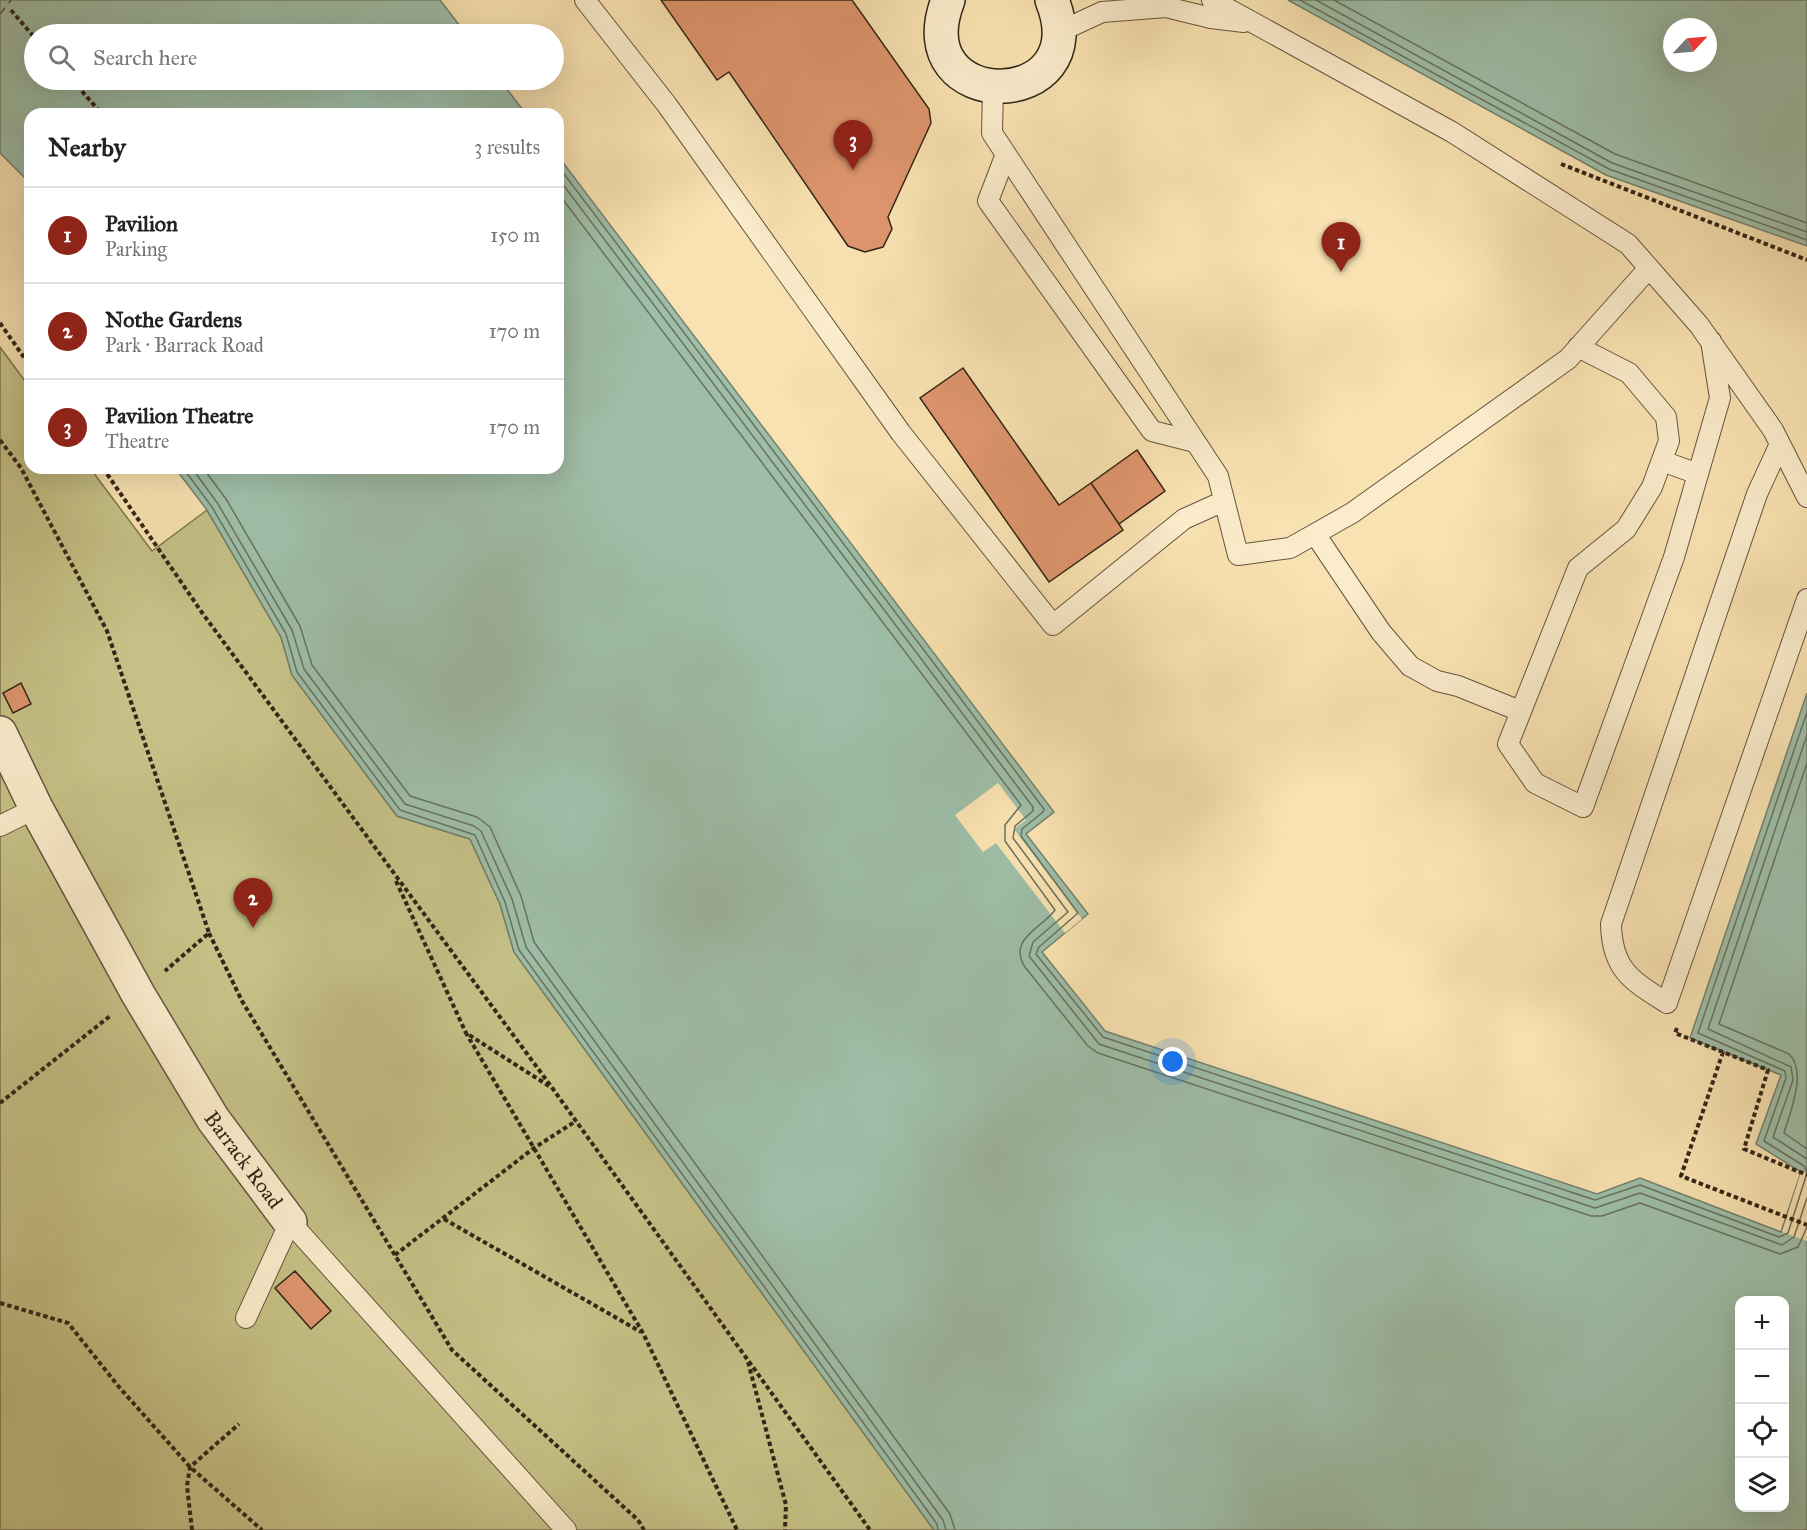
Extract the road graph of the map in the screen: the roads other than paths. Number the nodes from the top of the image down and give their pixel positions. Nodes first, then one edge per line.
1 (585, 0) edge
2 (948, 0) edge
3 (1052, 0) edge
4 (1212, 0) edge
5 (1256, 24) junction
6 (1059, 32) junction
7 (993, 88) junction
8 (1006, 153) junction
9 (1649, 268) junction
10 (1711, 341) junction
11 (1578, 347) junction
12 (1195, 442) junction
13 (1780, 444) junction
14 (1662, 461) junction
15 (1698, 474) junction
16 (1807, 497) edge
17 (1224, 501) junction
18 (1315, 534) junction
19 (1807, 599) edge
20 (1520, 711) junction
21 (0, 733) edge
22 (36, 808) junction
23 (0, 826) edge
24 (290, 1222) junction
25 (246, 1318) dead end
26 (566, 1530) edge

1 - 17 lane
2 - 7 street
3 - 6 street
4 - 5 lane
5 - 6 lane
5 - 9 lane
6 - 7 street
7 - 8 lane
8 - 12 lane
8 - 12 lane
9 - 10 lane
9 - 11 lane
10 - 13 lane
10 - 15 lane
11 - 14 lane
11 - 18 lane
12 - 17 lane
13 - 16 lane
13 - 19 lane
14 - 15 lane
14 - 20 lane
15 - 20 lane
17 - 18 lane
18 - 20 lane
21 - 22 street, Barrack Road
22 - 23 lane
22 - 24 street, Barrack Road
24 - 25 lane
24 - 26 lane, Barrack Road

